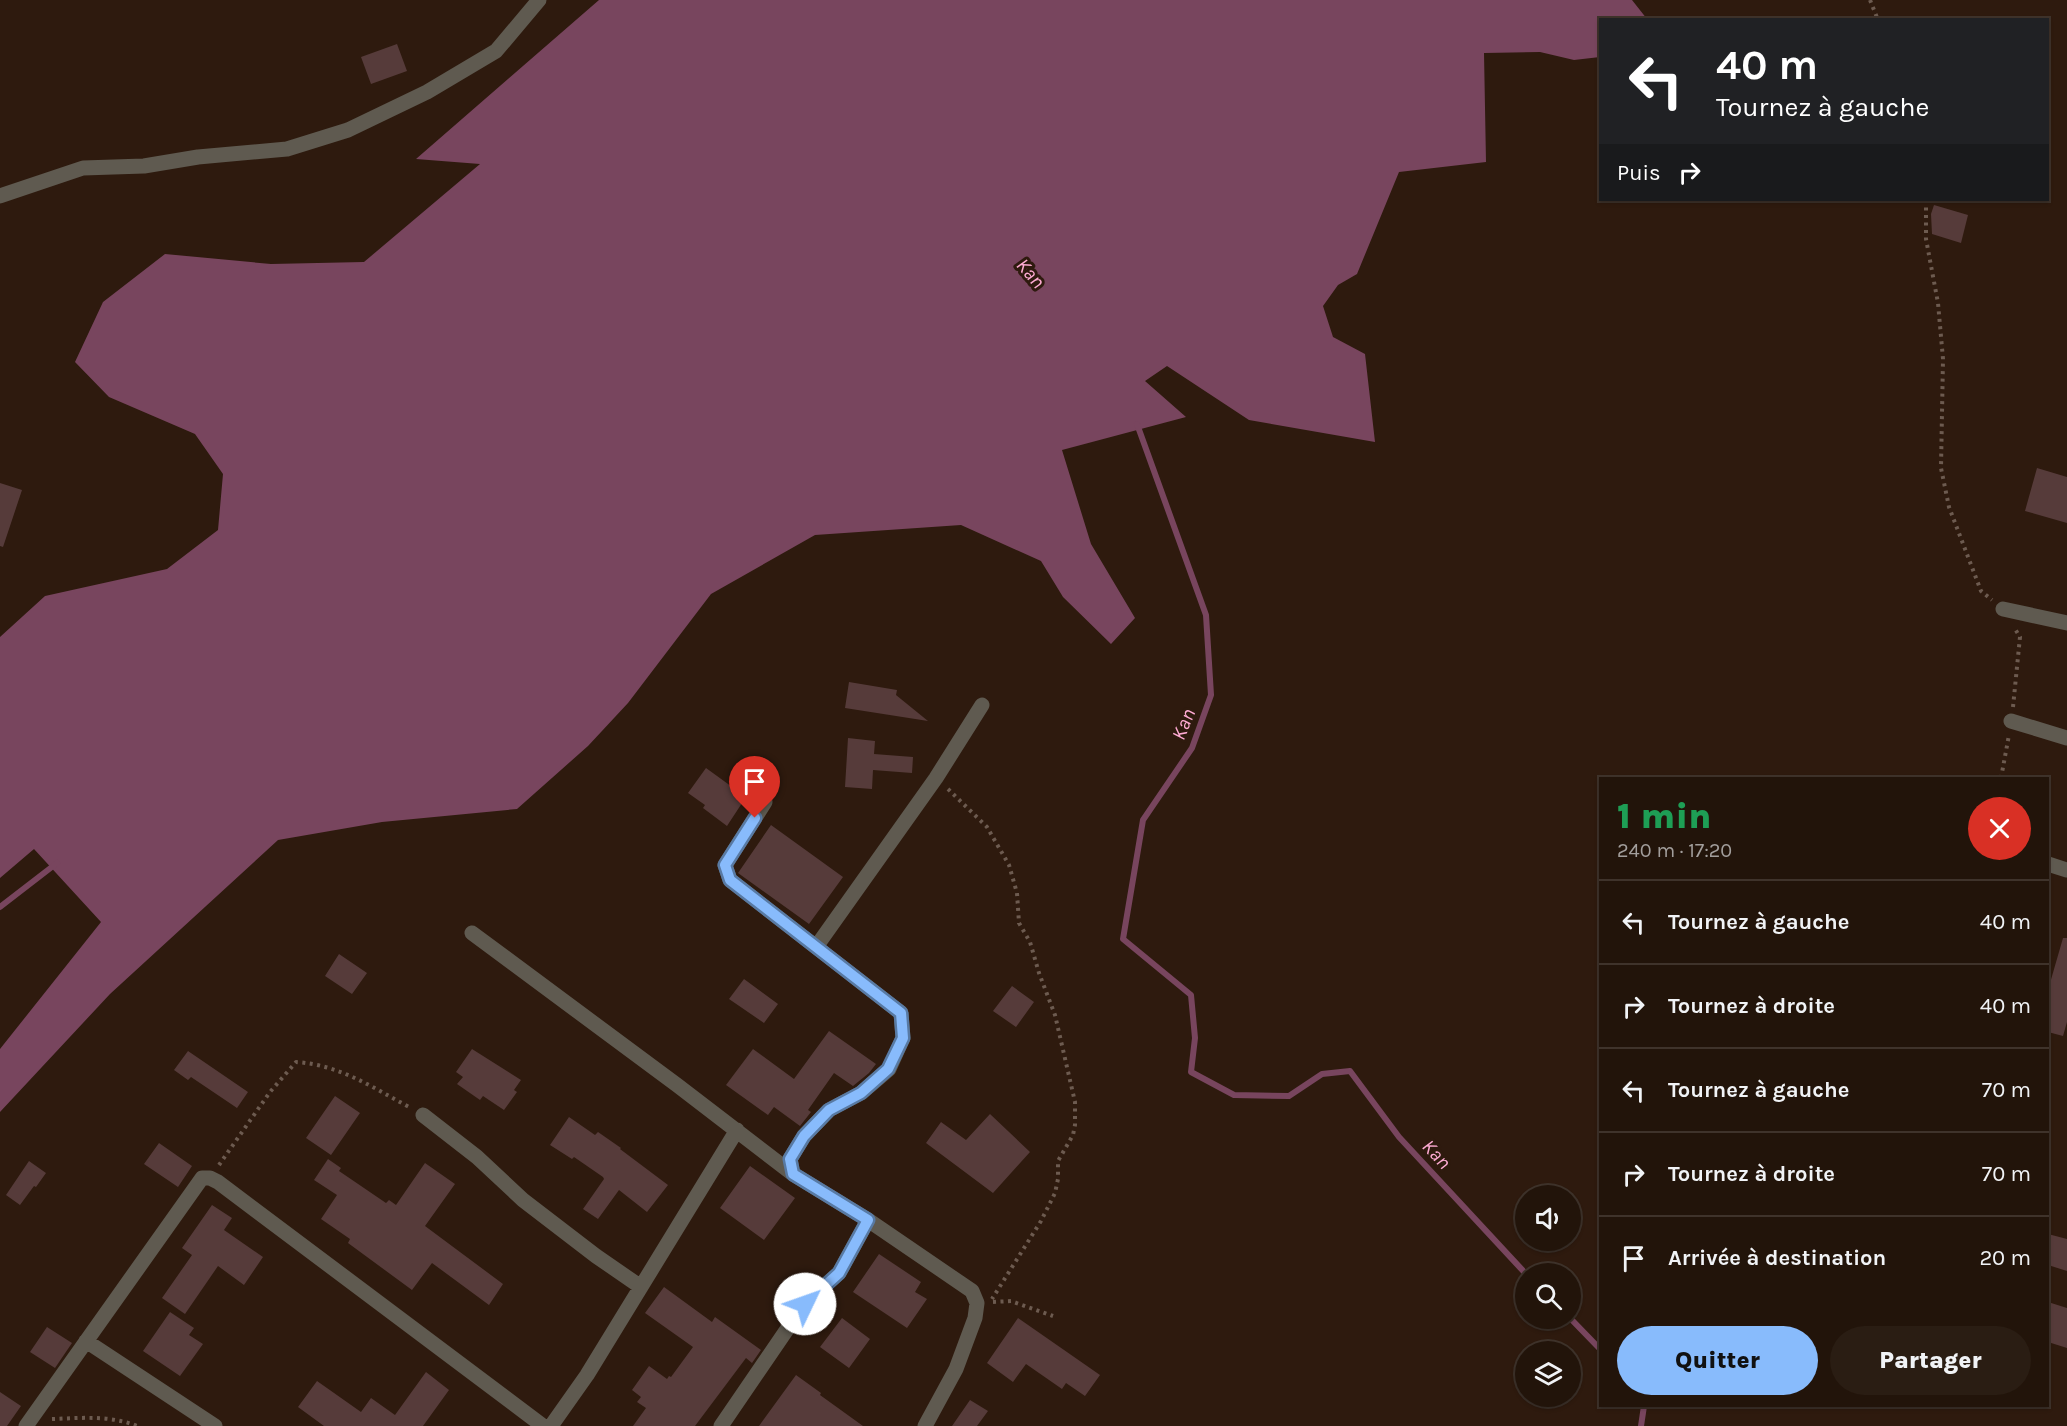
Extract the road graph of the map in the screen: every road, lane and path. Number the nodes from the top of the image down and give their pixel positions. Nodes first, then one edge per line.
1 (539, 0) edge
2 (1870, 0) edge
3 (1877, 18) edge
4 (0, 196) edge
5 (1926, 201) edge
6 (2003, 609) junction
7 (2067, 623) edge
8 (982, 705) dead end
9 (2011, 720) junction
10 (2067, 738) edge
11 (2001, 777) edge
12 (936, 778) junction
13 (765, 802) dead end
14 (2049, 864) edge
15 (2067, 870) edge
16 (472, 933) dead end
17 (816, 947) junction
18 (423, 1115) joint
19 (737, 1130) junction
20 (793, 1174) junction
21 (210, 1178) junction
22 (868, 1220) junction
23 (641, 1287) junction
24 (1053, 1316) dead end
25 (86, 1341) junction
26 (28, 1423) edge
27 (136, 1426) edge
28 (215, 1426) edge
29 (543, 1426) edge
30 (551, 1426) edge
31 (722, 1426) edge
32 (925, 1426) edge

1 - 4 street
2 - 3 path
5 - 6 path
6 - 7 street
6 - 9 path
8 - 12 street
9 - 10 street
9 - 11 path
12 - 17 street
12 - 24 path
13 - 17 street
14 - 15 street
16 - 19 street
17 - 20 street
18 - 21 path
18 - 23 street
19 - 20 street
19 - 23 street
20 - 22 street
21 - 25 street
21 - 29 street
22 - 31 street
22 - 32 street
23 - 30 street
25 - 26 street
25 - 28 street
26 - 27 path

